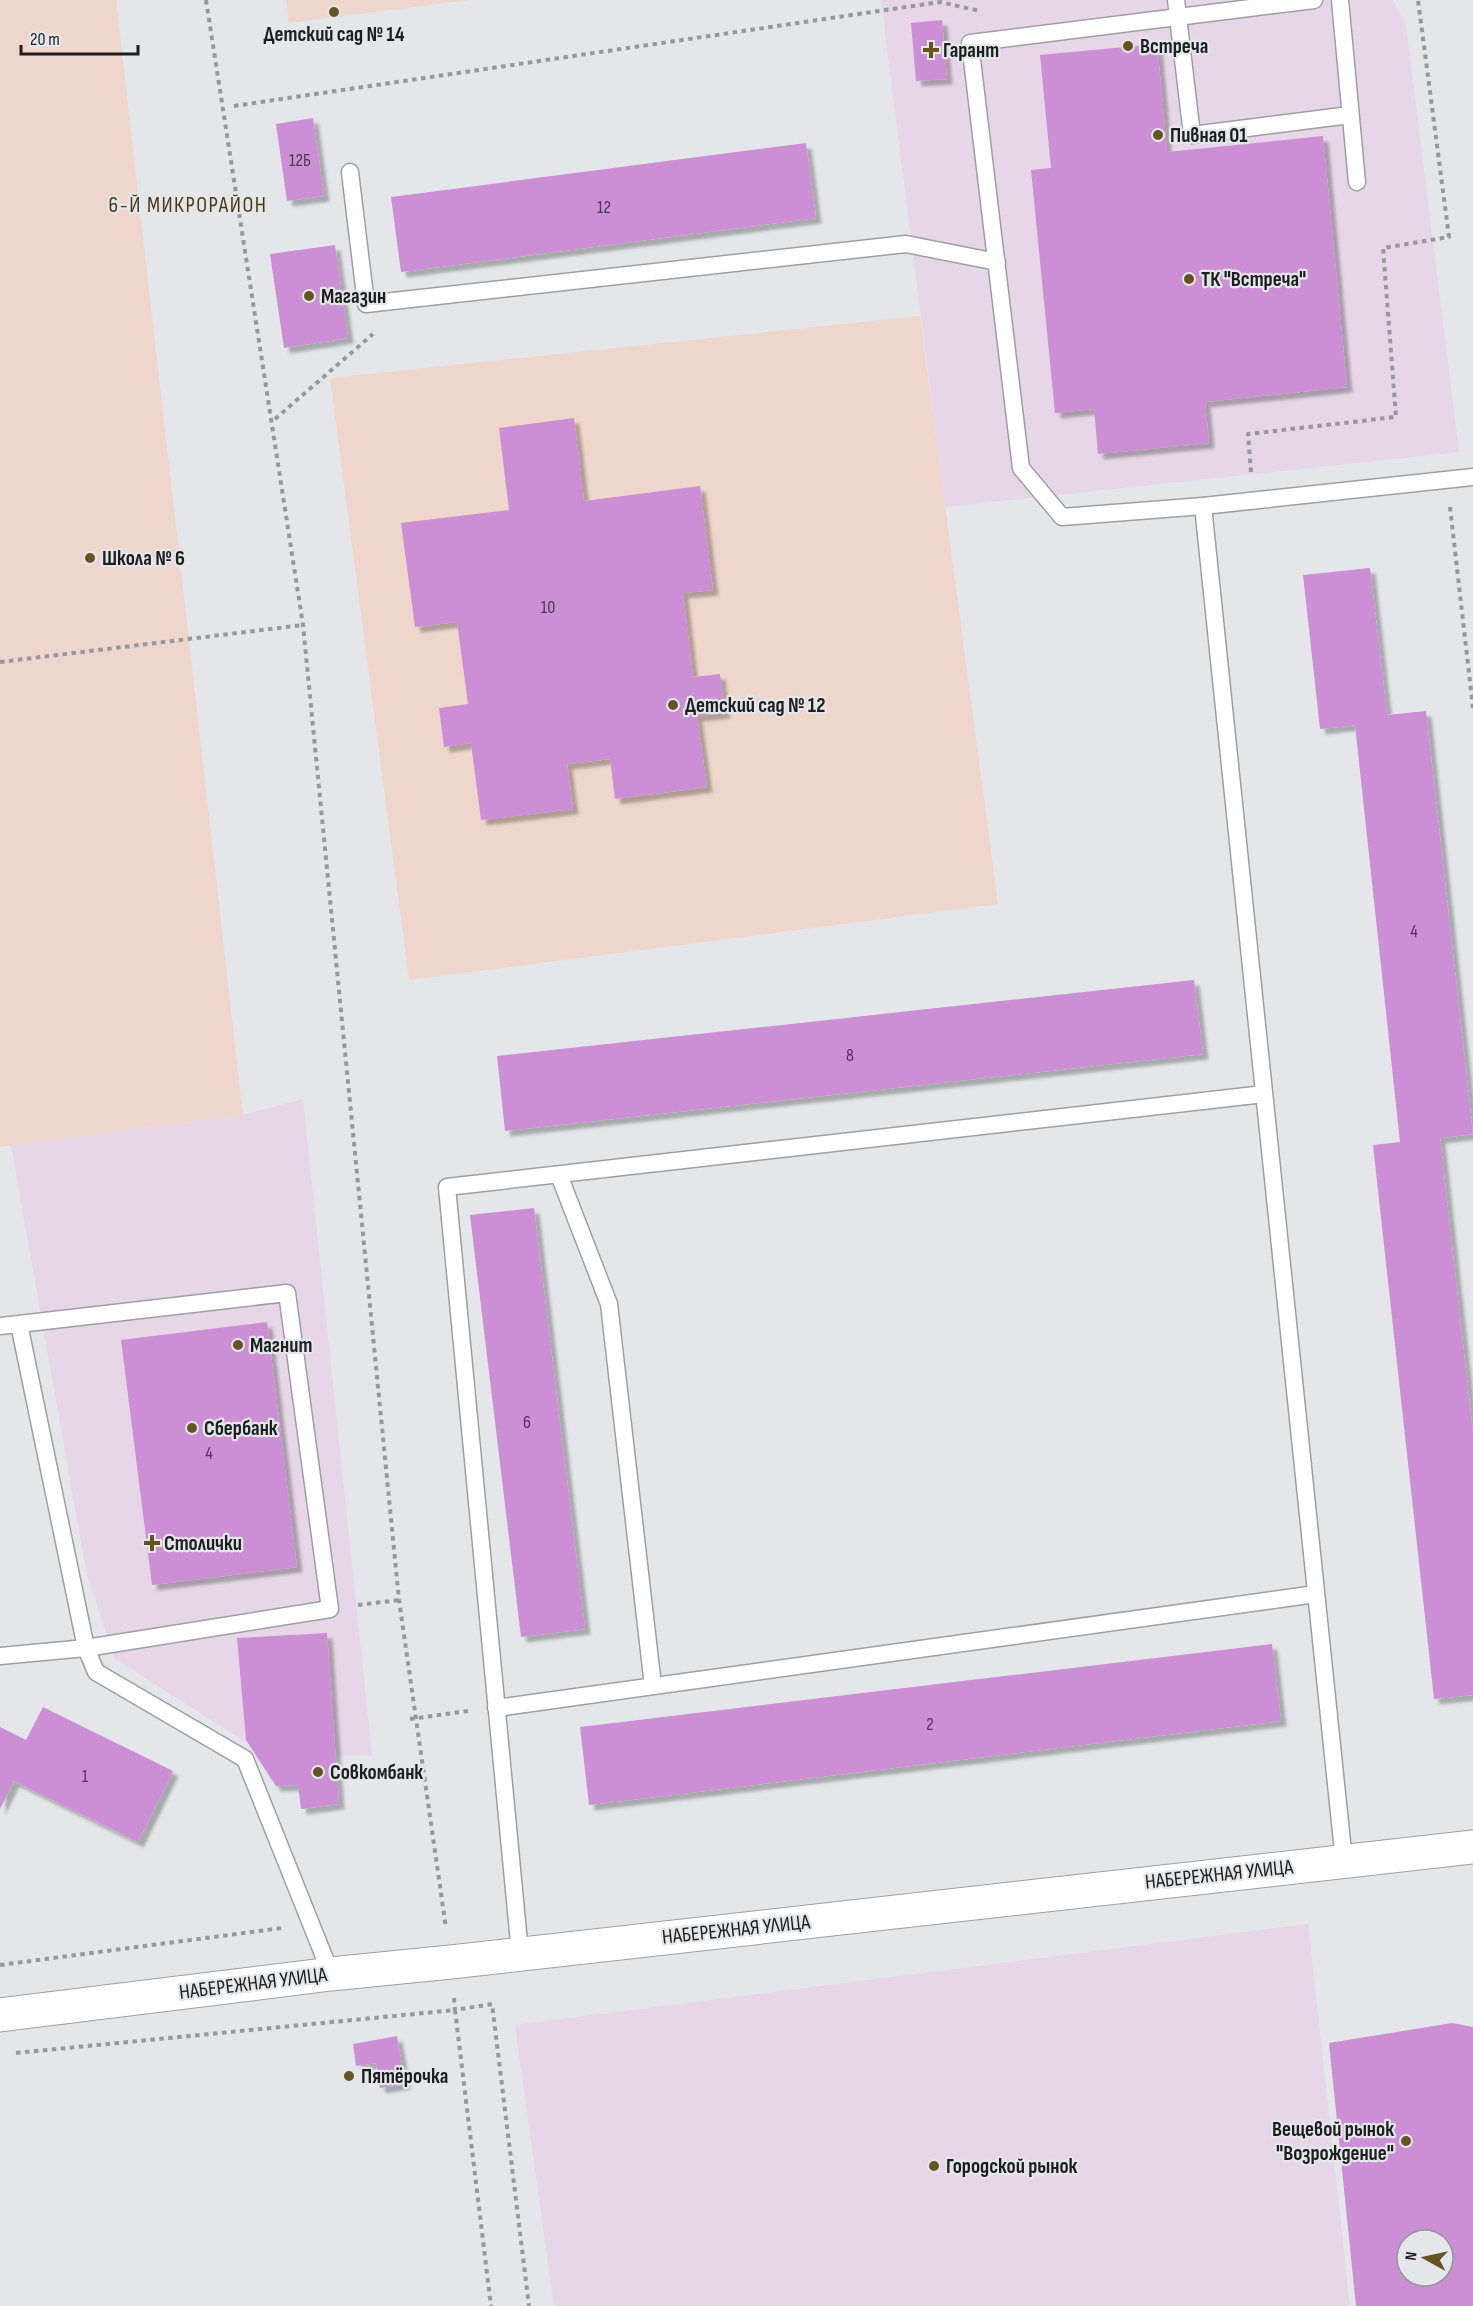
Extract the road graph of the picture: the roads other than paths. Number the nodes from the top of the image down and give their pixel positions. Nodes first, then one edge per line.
1 (1314, 0) edge
2 (1340, 0) edge
3 (1177, 8) edge
4 (1350, 115) junction
5 (350, 172) dead end
6 (1357, 182) dead end
7 (997, 262) junction
8 (1473, 477) edge
9 (1203, 506) junction
10 (1264, 1094) junction
11 (559, 1175) junction
12 (20, 1324) junction
13 (0, 1326) edge
14 (1316, 1594) junction
15 (86, 1647) junction
16 (0, 1656) edge
17 (653, 1686) junction
18 (496, 1708) junction
19 (1473, 1847) edge
20 (1344, 1860) junction
21 (520, 1953) junction
22 (331, 1974) junction
23 (0, 2015) edge

1 - 3 lane
2 - 4 lane
3 - 4 lane
3 - 7 lane
4 - 6 lane
5 - 7 lane
7 - 9 lane
8 - 9 lane
9 - 10 lane
10 - 11 lane
10 - 14 lane
11 - 17 lane
11 - 18 lane
12 - 13 lane
12 - 15 lane
12 - 15 lane
14 - 17 lane
14 - 20 lane
15 - 16 lane
15 - 22 lane
17 - 18 lane
18 - 21 lane
19 - 20 street, НАБЕРЕЖНАЯ УЛИЦА
20 - 21 street, НАБЕРЕЖНАЯ УЛИЦА
21 - 22 street, НАБЕРЕЖНАЯ УЛИЦА
22 - 23 street, НАБЕРЕЖНАЯ УЛИЦА

